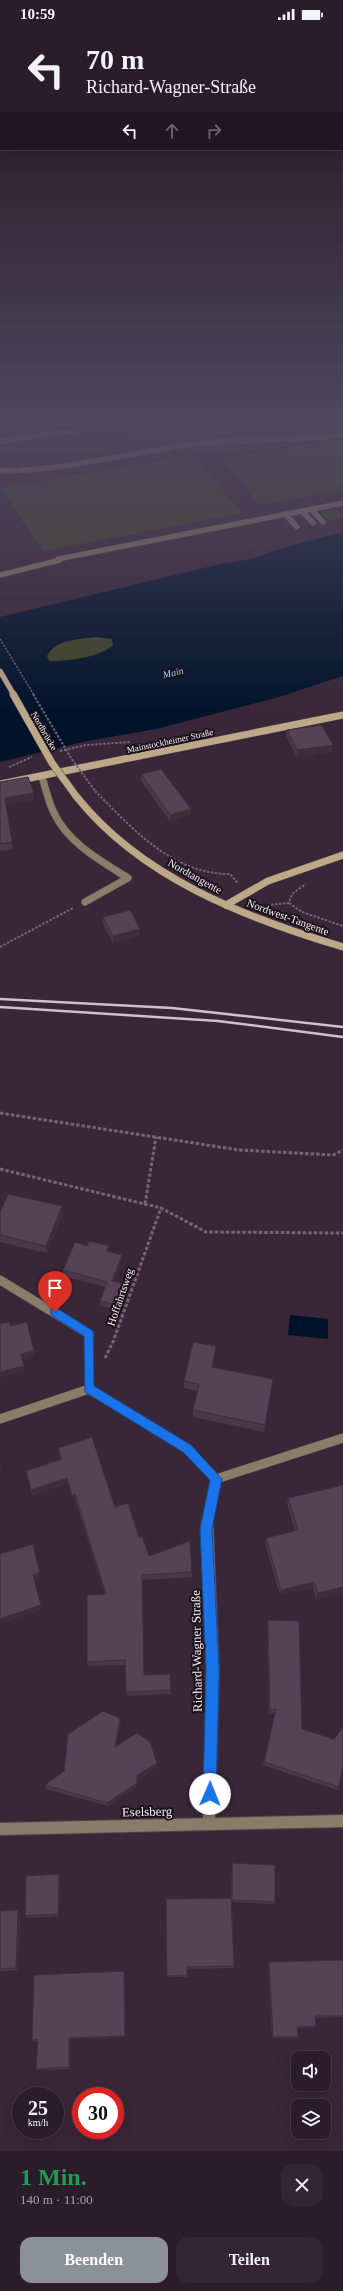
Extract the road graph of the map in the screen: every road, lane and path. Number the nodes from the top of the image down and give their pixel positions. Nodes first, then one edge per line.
1 (245, 522) edge
2 (292, 522) edge
3 (296, 527) dead end
4 (0, 575) edge
5 (0, 639) edge
6 (0, 672) edge
7 (343, 715) edge
8 (42, 776) junction
9 (0, 784) edge
10 (76, 796) joint
11 (343, 856) edge
12 (309, 882) dead end
13 (245, 891) junction
14 (86, 902) joint
15 (289, 903) junction
16 (226, 905) junction
17 (343, 926) edge
18 (0, 947) edge
19 (343, 947) edge
20 (0, 1113) edge
21 (156, 1137) junction
22 (343, 1150) edge
23 (0, 1169) edge
24 (145, 1204) junction
25 (161, 1208) junction
26 (343, 1232) edge
27 (0, 1280) edge
28 (103, 1362) dead end
29 (89, 1388) junction
30 (0, 1419) edge
31 (343, 1438) edge
32 (216, 1479) junction
33 (343, 1821) edge
34 (209, 1824) junction
35 (0, 1829) edge

1 - 4 street
2 - 3 street
5 - 13 path, bridge
6 - 10 main road, Nordbrücke, bridge
7 - 8 main road, Mainstockheimer Straße
8 - 9 main road, Mainstockheimer Straße
8 - 14 street
10 - 16 main road, Nordtangente
11 - 13 main road, Nordtangente
12 - 15 path
13 - 15 path
13 - 16 main road, Nordtangente
14 - 18 path
15 - 17 path
16 - 19 main road, Nordwest-Tangente
20 - 21 path
21 - 22 path
21 - 24 path
23 - 24 path
24 - 25 path
25 - 26 path
25 - 28 path, Hoffahrtsweg
27 - 29 street
29 - 30 street
29 - 32 street
31 - 32 street
32 - 34 street, Richard-Wagner Straße
33 - 34 street, Eselsberg
34 - 35 street, Eselsberg

